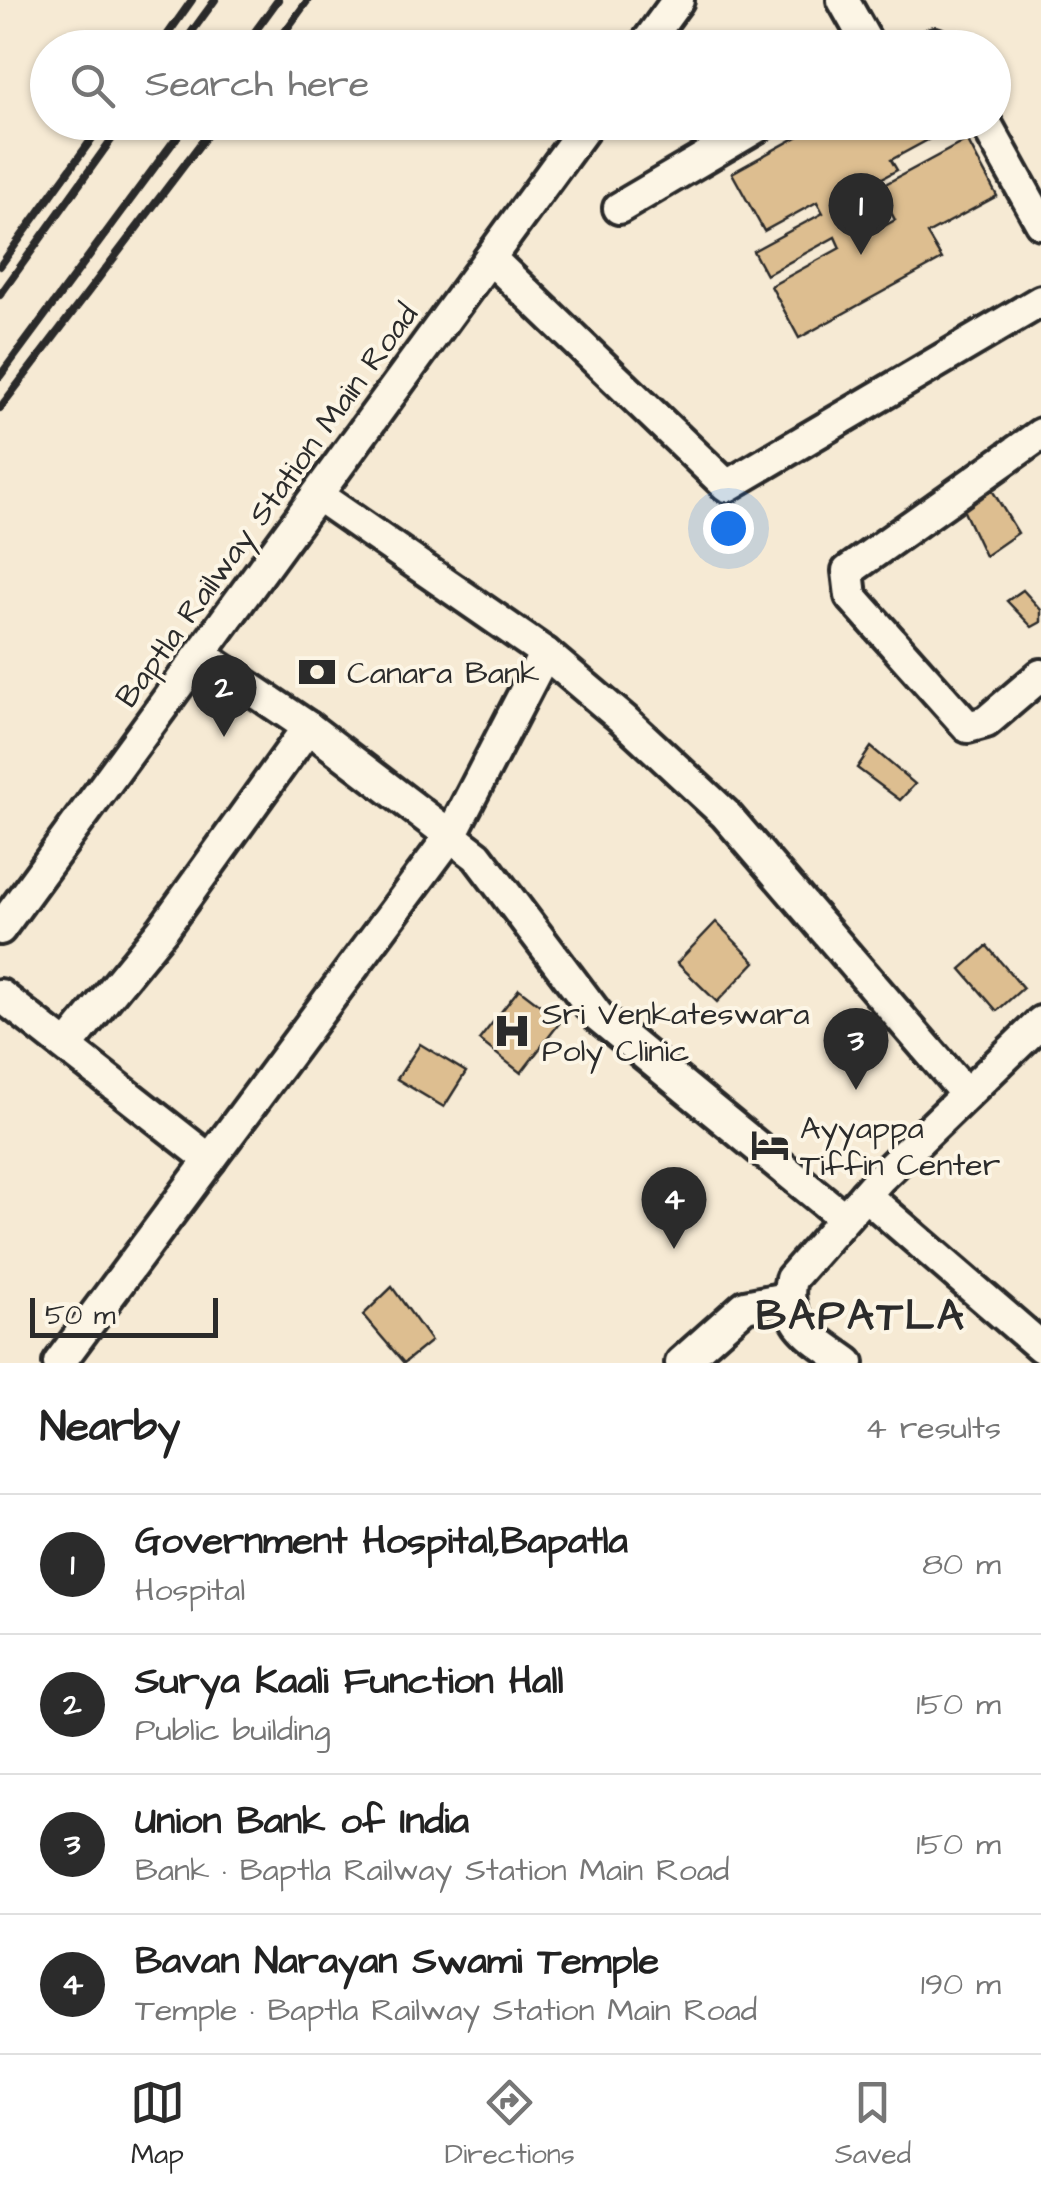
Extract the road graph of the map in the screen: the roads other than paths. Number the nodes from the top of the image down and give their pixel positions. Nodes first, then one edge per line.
1 (678, 0) edge
2 (844, 0) edge
3 (657, 30) edge
4 (860, 30) edge
5 (576, 140) edge
6 (734, 140) edge
7 (995, 140) edge
8 (618, 208) dead end
9 (1041, 223) edge
10 (490, 258) junction
11 (1041, 302) edge
12 (1041, 434) edge
13 (317, 495) junction
14 (544, 653) junction
15 (200, 654) junction
16 (1041, 675) edge
17 (308, 727) junction
18 (451, 835) junction
19 (0, 929) edge
20 (0, 995) edge
21 (1041, 1022) edge
22 (68, 1046) junction
23 (966, 1094) junction
24 (210, 1160) junction
25 (854, 1206) junction
26 (786, 1298) junction
27 (1041, 1347) edge
28 (60, 1363) edge
29 (681, 1363) edge
30 (848, 1363) edge

1 - 3 street
2 - 4 street
5 - 10 street, Baptla Railway Station Main Road
6 - 8 street
7 - 9 street
10 - 11 street
10 - 13 street, Baptla Railway Station Main Road
12 - 16 street
13 - 14 street
13 - 15 street, Baptla Railway Station Main Road
14 - 18 street
14 - 23 street
15 - 17 street
15 - 19 street, Baptla Railway Station Main Road
17 - 18 street
17 - 22 street
18 - 24 street
18 - 25 street
20 - 22 street
21 - 23 street
22 - 24 street
23 - 25 street
24 - 28 street
25 - 26 street
25 - 27 street
26 - 29 street
26 - 30 street

